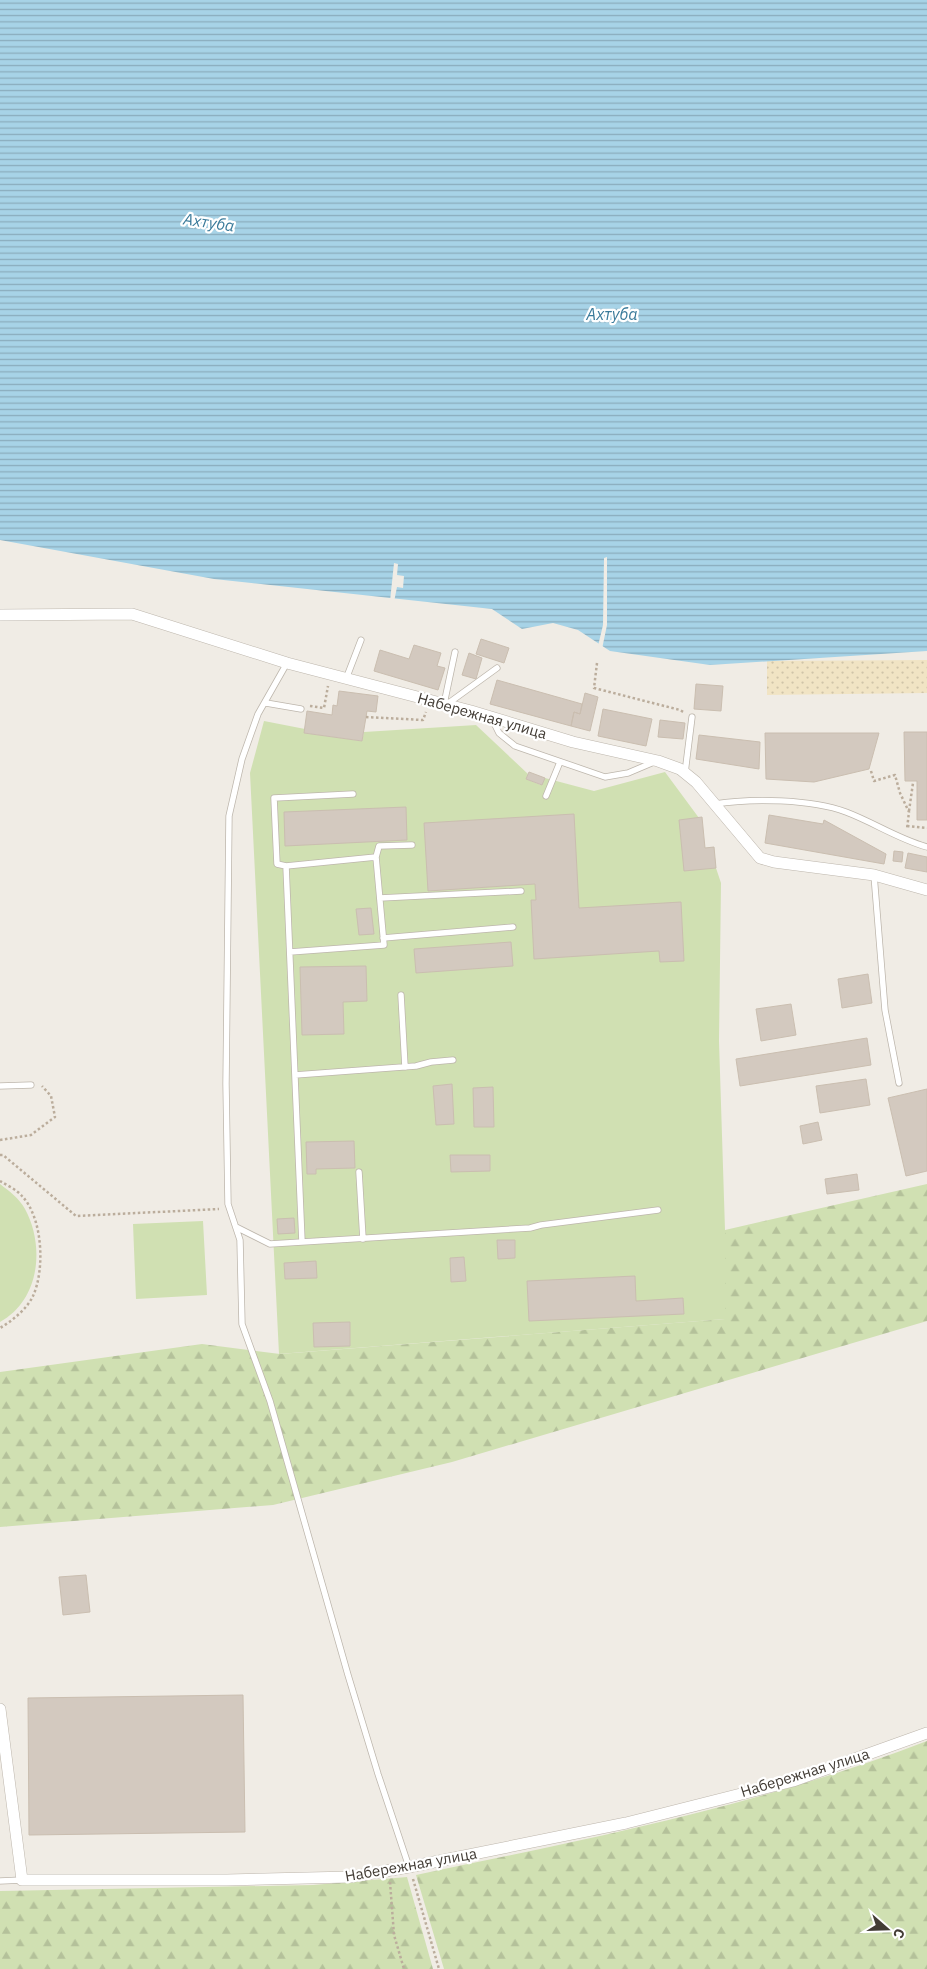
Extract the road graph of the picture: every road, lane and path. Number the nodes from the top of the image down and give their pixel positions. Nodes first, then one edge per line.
1 (0, 615) edge
2 (361, 640) dead end
3 (455, 652) dead end
4 (287, 663) junction
5 (597, 663) dead end
6 (497, 668) dead end
7 (330, 674) junction
8 (346, 678) junction
9 (429, 700) junction
10 (266, 703) junction
11 (445, 704) junction
12 (301, 709) joint
13 (366, 717) dead end
14 (491, 717) junction
15 (692, 717) joint
16 (658, 761) junction
17 (560, 762) junction
18 (871, 771) dead end
19 (685, 773) junction
20 (913, 783) dead end
21 (353, 794) dead end
22 (546, 796) dead end
23 (714, 804) junction
24 (909, 812) junction
25 (907, 826) junction
26 (927, 828) edge
27 (905, 840) junction
28 (412, 845) dead end
29 (927, 847) edge
30 (376, 857) junction
31 (286, 866) junction
32 (874, 875) junction
33 (927, 890) edge
34 (521, 891) dead end
35 (380, 898) junction
36 (513, 928) dead end
37 (383, 938) junction
38 (290, 952) junction
39 (401, 995) dead end
40 (452, 1060) dead end
41 (405, 1067) junction
42 (295, 1075) junction
43 (898, 1082) dead end
44 (0, 1086) edge
45 (31, 1086) joint
46 (0, 1140) edge
47 (0, 1155) edge
48 (359, 1172) dead end
49 (0, 1181) edge
50 (229, 1208) junction
51 (658, 1210) dead end
52 (236, 1227) junction
53 (364, 1239) junction
54 (302, 1242) junction
55 (0, 1328) edge
56 (0, 1709) edge
57 (927, 1733) edge
58 (409, 1867) junction
59 (388, 1871) junction
60 (22, 1880) junction
61 (0, 1881) edge
62 (404, 1969) edge
63 (439, 1969) edge

1 - 4 street, Набережная улица
2 - 8 lane
3 - 11 lane
4 - 7 street, Набережная улица
4 - 10 lane
5 - 15 path
6 - 11 lane
7 - 8 street, Набережная улица
7 - 12 path
8 - 9 street, Набережная улица
9 - 11 street, Набережная улица
9 - 13 path
10 - 12 lane
10 - 50 lane
11 - 14 street, Набережная улица
14 - 16 street, Набережная улица
14 - 17 lane
15 - 19 lane
16 - 17 lane
16 - 19 street, Набережная улица
17 - 22 lane
18 - 24 path
19 - 23 street, Набережная улица
20 - 24 path
21 - 31 lane
23 - 27 lane
23 - 32 street, Набережная улица
24 - 25 path
25 - 26 path
25 - 27 path
27 - 29 lane
28 - 30 lane
30 - 31 lane
30 - 35 lane
31 - 38 lane
32 - 33 street, Набережная улица
32 - 43 lane
34 - 35 lane
35 - 37 lane
36 - 37 lane
37 - 38 lane
38 - 42 lane
39 - 41 lane
40 - 41 lane
41 - 42 lane
42 - 54 lane
44 - 45 lane
45 - 46 path
47 - 50 path
48 - 53 lane
49 - 55 path
50 - 52 lane
51 - 53 lane
52 - 54 lane
52 - 58 lane
53 - 54 lane
56 - 60 street
57 - 58 street, Набережная улица
58 - 59 street, Набережная улица
58 - 63 path
59 - 60 street, Набережная улица
59 - 62 path
60 - 61 lane

